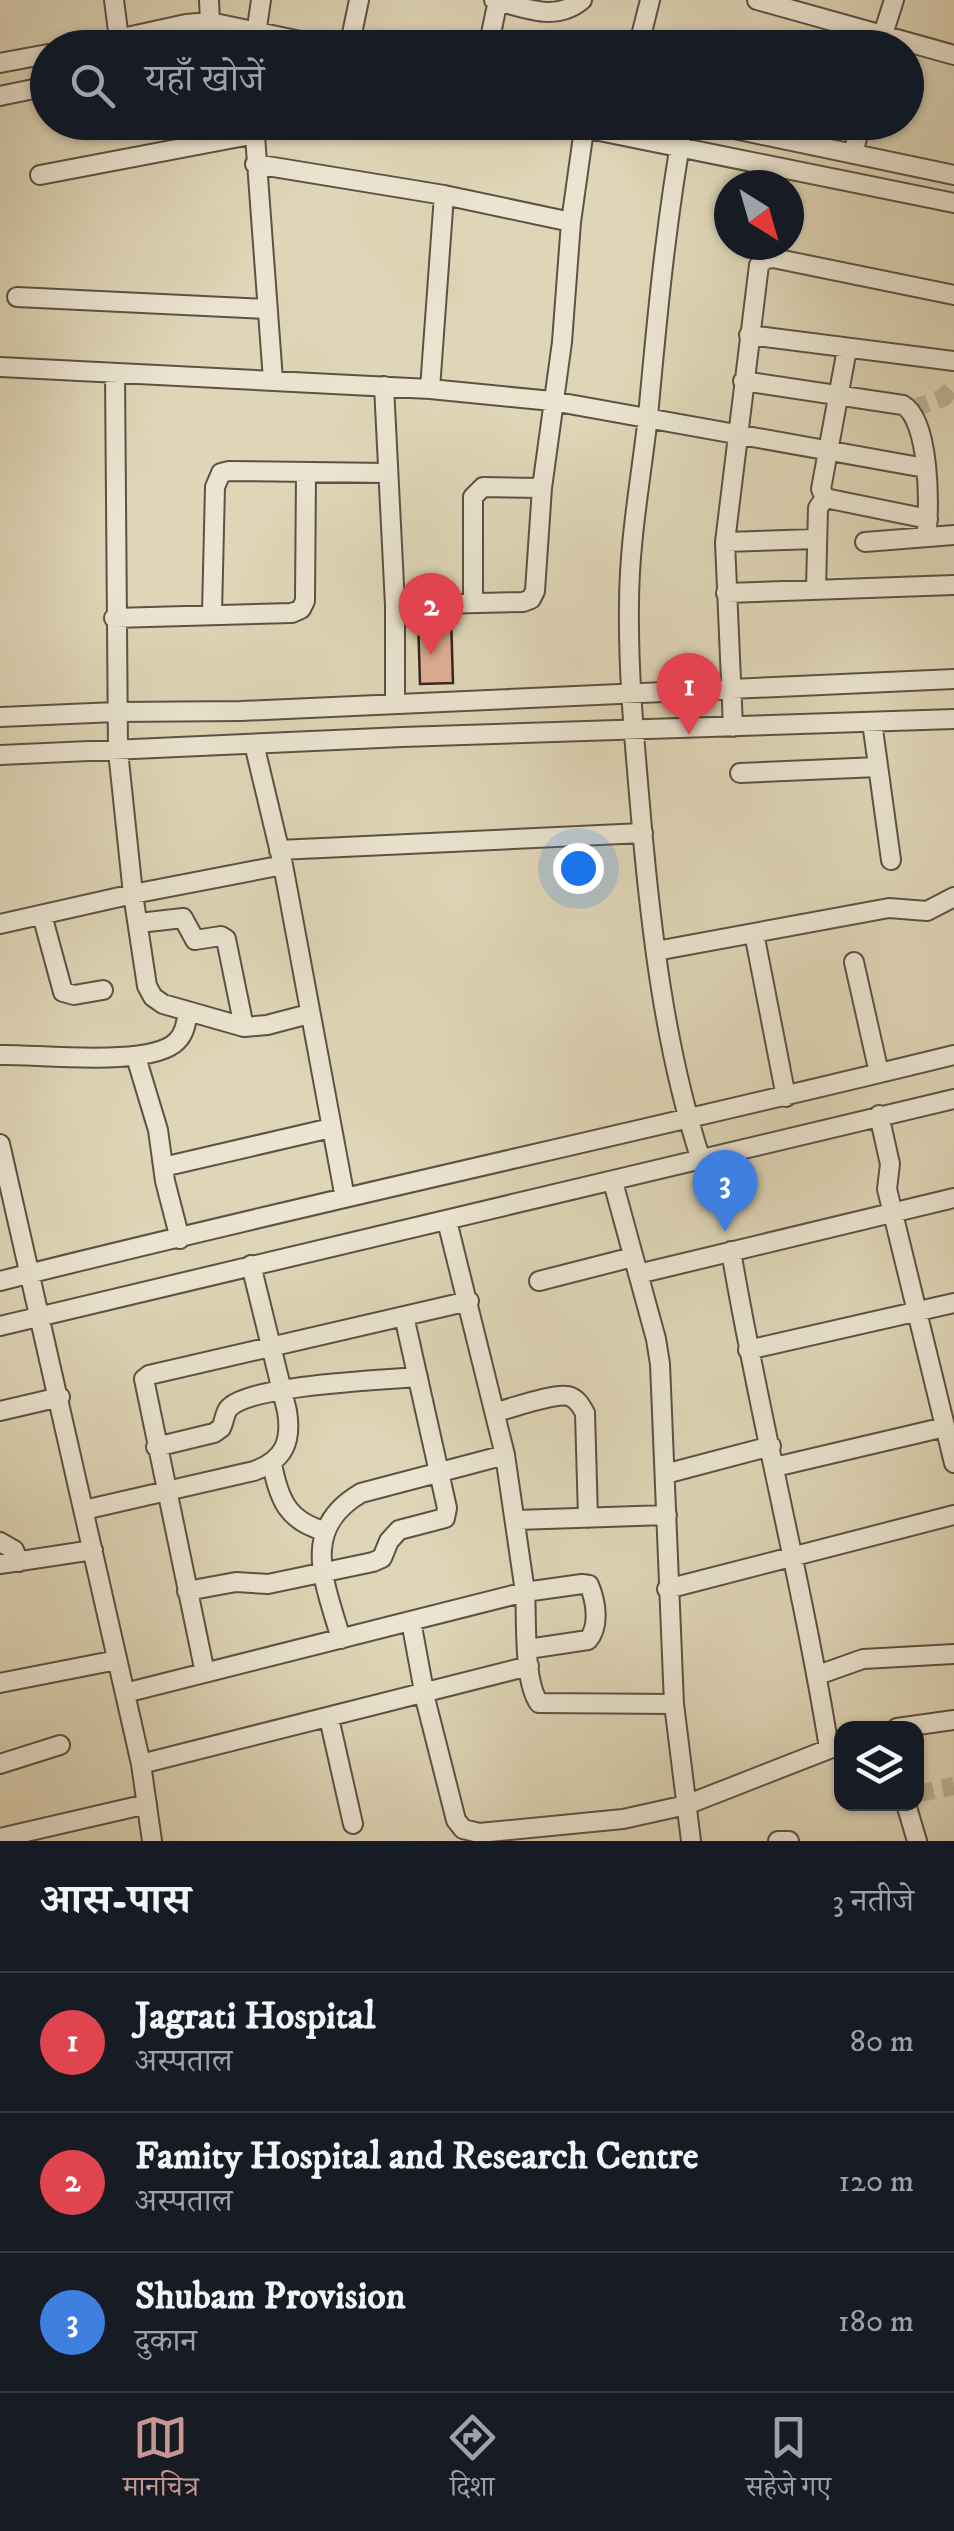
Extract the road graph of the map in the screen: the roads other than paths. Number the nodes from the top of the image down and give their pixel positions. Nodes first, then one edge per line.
1 (114, 0) edge
2 (209, 0) edge
3 (261, 0) edge
4 (359, 0) edge
5 (496, 0) edge
6 (582, 0) edge
7 (650, 0) edge
8 (757, 0) edge
9 (894, 0) edge
10 (210, 22) junction
11 (119, 30) edge
12 (165, 30) edge
13 (231, 30) edge
14 (256, 30) edge
15 (353, 30) edge
16 (491, 30) edge
17 (642, 30) edge
18 (845, 30) edge
19 (884, 30) edge
20 (924, 50) edge
21 (954, 55) edge
22 (30, 58) edge
23 (0, 64) edge
24 (30, 90) edge
25 (0, 96) edge
26 (200, 140) edge
27 (255, 140) edge
28 (582, 140) edge
29 (646, 140) edge
30 (681, 140) edge
31 (788, 140) edge
32 (857, 140) edge
33 (679, 148) junction
34 (854, 154) junction
35 (255, 164) junction
36 (954, 174) edge
37 (40, 175) dead end
38 (444, 195) junction
39 (954, 204) edge
40 (572, 222) junction
41 (954, 295) edge
42 (17, 296) dead end
43 (267, 309) junction
44 (750, 335) junction
45 (847, 349) junction
46 (954, 360) edge
47 (0, 367) edge
48 (115, 373) junction
49 (273, 380) junction
50 (743, 381) junction
51 (384, 386) junction
52 (430, 389) junction
53 (839, 396) junction
54 (552, 402) junction
55 (648, 417) junction
56 (737, 435) junction
57 (829, 450) junction
58 (924, 468) junction
59 (388, 473) junction
60 (306, 474) junction
61 (542, 488) junction
62 (825, 498) junction
63 (927, 528) junction
64 (954, 535) edge
65 (815, 540) junction
66 (726, 542) junction
67 (865, 542) dead end
68 (954, 585) edge
69 (816, 589) junction
70 (726, 593) junction
71 (474, 604) junction
72 (395, 605) junction
73 (212, 613) junction
74 (114, 618) junction
75 (954, 679) edge
76 (730, 691) junction
77 (632, 695) junction
78 (394, 702) junction
79 (116, 712) junction
80 (0, 717) edge
81 (954, 720) edge
82 (872, 722) junction
83 (734, 727) junction
84 (633, 731) junction
85 (254, 744) junction
86 (118, 751) junction
87 (0, 756) edge
88 (878, 767) junction
89 (740, 773) dead end
90 (642, 833) junction
91 (281, 858) junction
92 (891, 860) dead end
93 (133, 894) junction
94 (954, 897) edge
95 (42, 915) junction
96 (138, 923) junction
97 (0, 924) edge
98 (754, 932) junction
99 (656, 950) junction
100 (854, 962) dead end
101 (103, 990) dead end
102 (188, 1012) junction
103 (309, 1014) junction
104 (244, 1026) junction
105 (0, 1055) edge
106 (954, 1055) edge
107 (136, 1057) junction
108 (878, 1073) junction
109 (786, 1097) junction
110 (954, 1099) edge
111 (880, 1115) junction
112 (688, 1121) junction
113 (331, 1128) junction
114 (0, 1144) edge
115 (701, 1160) junction
116 (163, 1167) junction
117 (613, 1182) junction
118 (344, 1198) junction
119 (954, 1198) edge
120 (892, 1212) junction
121 (447, 1221) junction
122 (180, 1239) junction
123 (731, 1250) junction
124 (636, 1265) junction
125 (252, 1266) junction
126 (30, 1274) junction
127 (0, 1281) edge
128 (539, 1281) dead end
129 (469, 1301) junction
130 (954, 1303) edge
131 (916, 1312) junction
132 (404, 1316) junction
133 (40, 1317) junction
134 (0, 1326) edge
135 (272, 1347) junction
136 (748, 1350) junction
137 (418, 1377) junction
138 (283, 1390) junction
139 (60, 1397) junction
140 (0, 1411) edge
141 (496, 1412) junction
142 (949, 1435) edge
143 (771, 1446) junction
144 (156, 1447) junction
145 (505, 1455) junction
146 (954, 1463) edge
147 (272, 1464) junction
148 (775, 1467) junction
149 (439, 1471) junction
150 (665, 1474) junction
151 (166, 1493) junction
152 (84, 1510) junction
153 (954, 1514) edge
154 (667, 1515) junction
155 (588, 1518) junction
156 (516, 1520) junction
157 (324, 1532) junction
158 (0, 1542) edge
159 (93, 1550) junction
160 (795, 1558) junction
161 (9, 1563) edge
162 (322, 1573) junction
163 (668, 1589) junction
164 (187, 1592) junction
165 (525, 1592) junction
166 (411, 1621) junction
167 (341, 1639) junction
168 (954, 1654) edge
169 (529, 1657) junction
170 (117, 1660) junction
171 (205, 1674) junction
172 (818, 1676) junction
173 (0, 1683) edge
174 (125, 1692) junction
175 (425, 1692) junction
176 (674, 1704) junction
177 (329, 1718) junction
178 (954, 1720) edge
179 (924, 1724) edge
180 (834, 1742) edge
181 (60, 1745) dead end
182 (834, 1746) edge
183 (0, 1764) edge
184 (142, 1764) junction
185 (146, 1804) junction
186 (686, 1805) junction
187 (908, 1811) edge
188 (353, 1824) dead end
189 (516, 1835) edge
190 (0, 1838) edge
191 (152, 1841) edge
192 (691, 1841) edge
193 (778, 1841) edge
194 (790, 1841) edge
195 (917, 1841) edge

1 - 11 street
2 - 10 street
3 - 14 street
4 - 15 street
5 - 6 street
5 - 16 street
7 - 17 street
8 - 18 street
9 - 19 street
10 - 12 street
10 - 13 street
20 - 21 street
22 - 23 street
24 - 25 street
26 - 37 street
27 - 35 street
28 - 40 street
29 - 33 street
30 - 33 street
31 - 34 street
32 - 34 street
33 - 39 street
33 - 55 street
34 - 36 street
35 - 38 street
35 - 43 street
38 - 40 street
38 - 52 street
40 - 54 street
41 - 44 street
42 - 43 street
43 - 49 street
44 - 45 street
44 - 50 street
45 - 46 street
45 - 53 street
47 - 48 street
48 - 49 street
48 - 74 street
49 - 51 street
50 - 53 street
50 - 56 street
51 - 52 street
51 - 59 street
52 - 54 street
53 - 57 street
53 - 58 street
54 - 55 street
54 - 61 street
55 - 56 street
55 - 77 street
56 - 57 street
56 - 66 street
57 - 58 street
57 - 62 street
58 - 63 street
59 - 60 street
59 - 72 street
60 - 73 street
60 - 73 street
61 - 71 street
61 - 71 street
62 - 63 street
62 - 65 street
63 - 64 street
63 - 67 street
65 - 66 street
65 - 69 street
66 - 70 street
68 - 69 street
69 - 70 street
70 - 76 street
71 - 72 street
72 - 78 street
73 - 74 street
74 - 79 street
75 - 76 street
76 - 77 street
76 - 83 street
77 - 78 street
77 - 84 street
78 - 79 street
79 - 80 street
79 - 86 street
81 - 82 street
82 - 83 street
82 - 88 street
83 - 84 street
84 - 85 street
84 - 90 street
85 - 86 street
85 - 91 street
86 - 87 street
86 - 93 street
88 - 89 street
88 - 92 street
90 - 91 street
90 - 99 street
91 - 93 street
91 - 103 street
93 - 95 street
93 - 96 street
94 - 98 street
95 - 97 street
95 - 101 street
96 - 102 street
96 - 104 street
98 - 99 street
98 - 109 street
99 - 112 street
100 - 108 street
102 - 104 street
102 - 107 street
103 - 104 street
103 - 113 street
105 - 107 street
106 - 108 street
107 - 116 street
108 - 109 street
109 - 112 street
110 - 111 street
111 - 115 street
111 - 120 street
112 - 115 street
112 - 118 street
113 - 116 street
113 - 118 street
114 - 126 street
115 - 117 street
116 - 122 street
117 - 121 street
117 - 124 street
118 - 122 street
119 - 120 street
120 - 123 street
120 - 131 street
121 - 125 street
121 - 129 street
122 - 126 street
123 - 124 street
123 - 136 street
124 - 128 street
124 - 150 street
125 - 133 street
125 - 135 street
126 - 127 street
126 - 133 street
129 - 132 street
129 - 141 street
130 - 131 street
131 - 136 street
131 - 142 street
132 - 135 street
132 - 137 street
133 - 134 street
133 - 139 street
135 - 138 street
135 - 144 street
136 - 143 street
137 - 138 street
137 - 149 street
138 - 144 street
138 - 147 street
139 - 140 street
139 - 152 street
141 - 145 street
141 - 155 street
142 - 146 street
142 - 148 street
143 - 148 street
143 - 150 street
144 - 151 street
145 - 149 street
145 - 156 street
147 - 151 street
147 - 157 street
148 - 160 street
149 - 157 street
149 - 162 street
150 - 154 street
151 - 152 street
151 - 164 street
152 - 159 street
153 - 160 street
154 - 155 street
154 - 163 street
155 - 156 street
156 - 165 street
157 - 162 street
158 - 161 street
159 - 161 street
159 - 170 street
160 - 163 street
160 - 172 street
162 - 164 street
162 - 167 street
163 - 176 street
164 - 171 street
165 - 166 street
165 - 169 street
165 - 169 street
166 - 167 street
166 - 175 street
167 - 171 street
168 - 172 street
169 - 175 street
169 - 176 street
170 - 173 street
170 - 174 street
171 - 174 street
172 - 180 street
174 - 184 street
175 - 177 street
175 - 189 street
176 - 186 street
177 - 184 street
177 - 188 street
178 - 179 street
181 - 183 street
182 - 186 street
184 - 185 street
185 - 190 street
185 - 191 street
186 - 189 street
186 - 192 street
187 - 195 street
193 - 194 street

